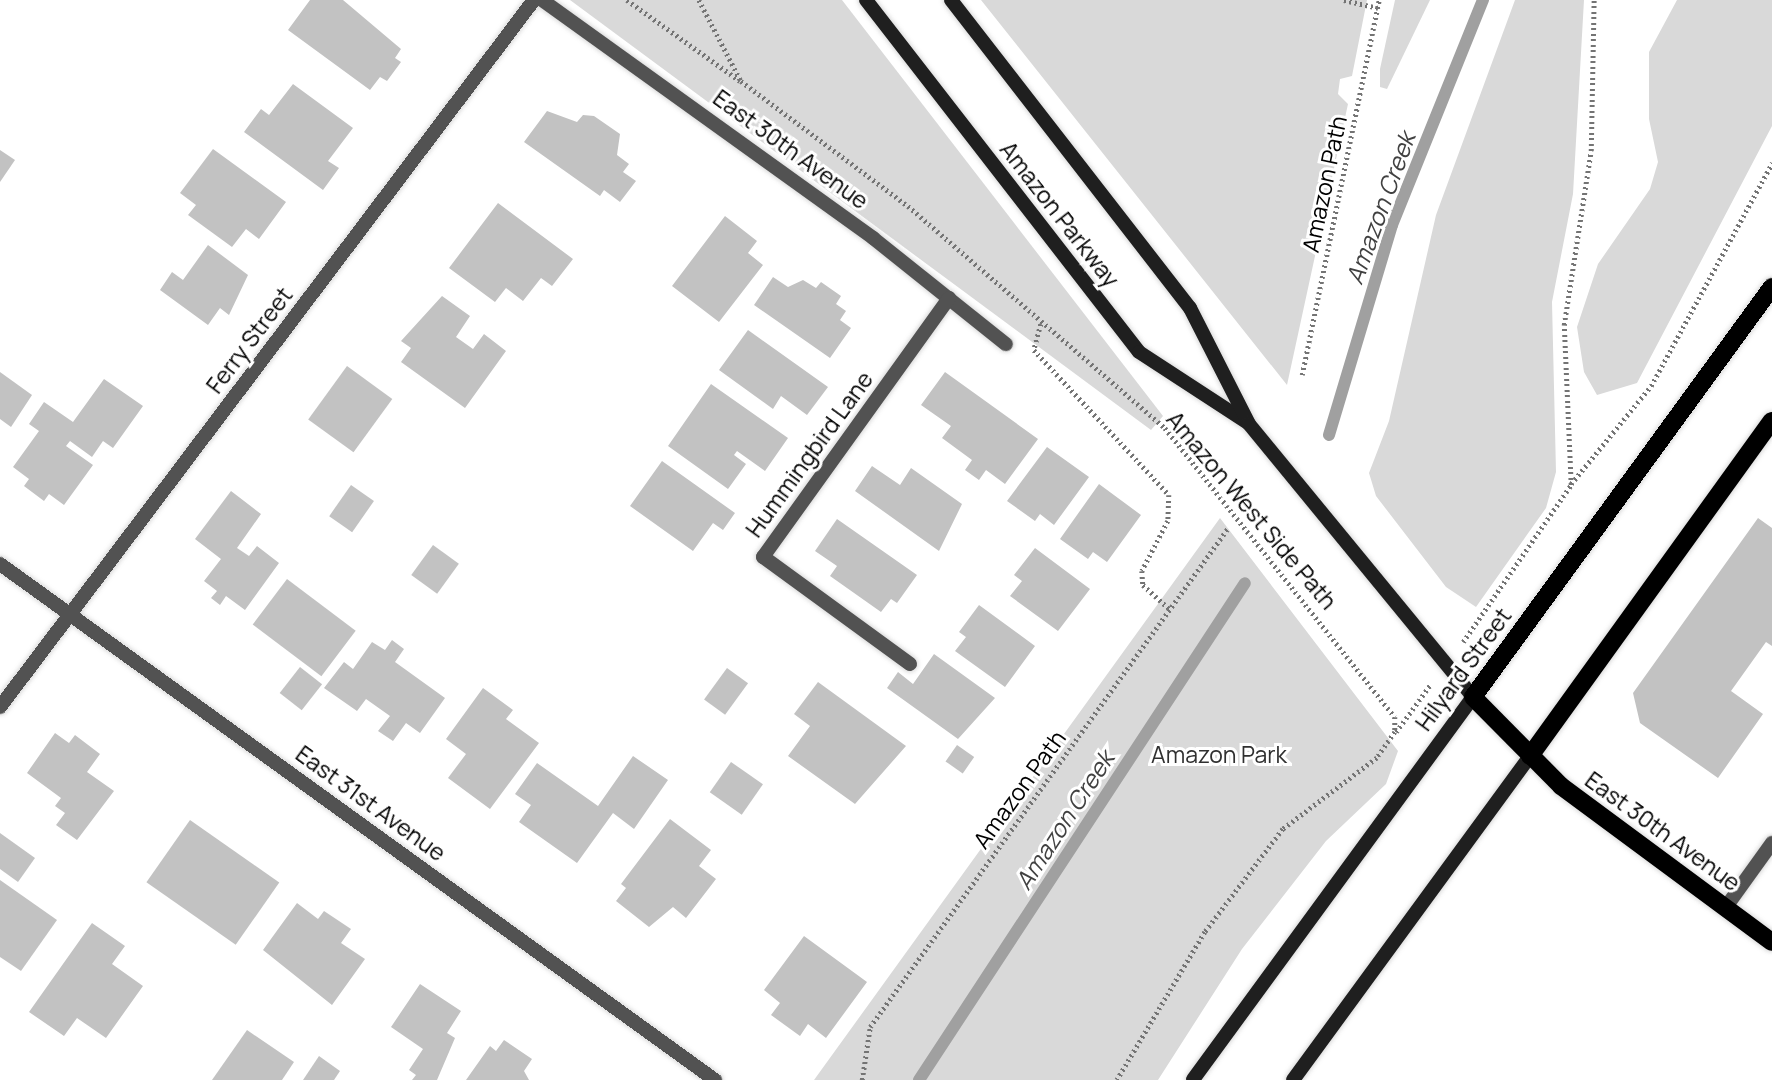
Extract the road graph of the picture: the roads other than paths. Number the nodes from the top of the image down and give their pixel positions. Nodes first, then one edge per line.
1 (534, 0) edge
2 (542, 0) edge
3 (866, 0) edge
4 (951, 0) edge
5 (1772, 287) edge
6 (948, 298) junction
7 (1006, 344) dead end
8 (1772, 421) edge
9 (1249, 424) junction
10 (0, 564) edge
11 (70, 615) junction
12 (911, 664) dead end
13 (1473, 698) junction
14 (0, 707) edge
15 (1530, 756) junction
16 (1772, 843) edge
17 (1726, 907) junction
18 (1772, 942) edge
19 (715, 1080) edge
20 (1193, 1080) edge
21 (1293, 1080) edge

1 - 11 street, Ferry Street
2 - 6 street, East 30th Avenue
3 - 9 main road, Amazon Parkway
4 - 9 main road, Amazon Parkway
5 - 13 main road, Hilyard Street
6 - 7 street, East 30th Avenue
6 - 12 street, Hummingbird Lane
8 - 15 main road
9 - 13 main road, Amazon Parkway
10 - 11 street, East 31st Avenue
11 - 14 street, Ferry Street
11 - 19 street, East 31st Avenue
13 - 15 main road, Amazon Parkway
13 - 20 main road, Hilyard Street
15 - 17 main road, East 30th Avenue
15 - 21 main road
16 - 17 street
17 - 18 main road, East 30th Avenue

